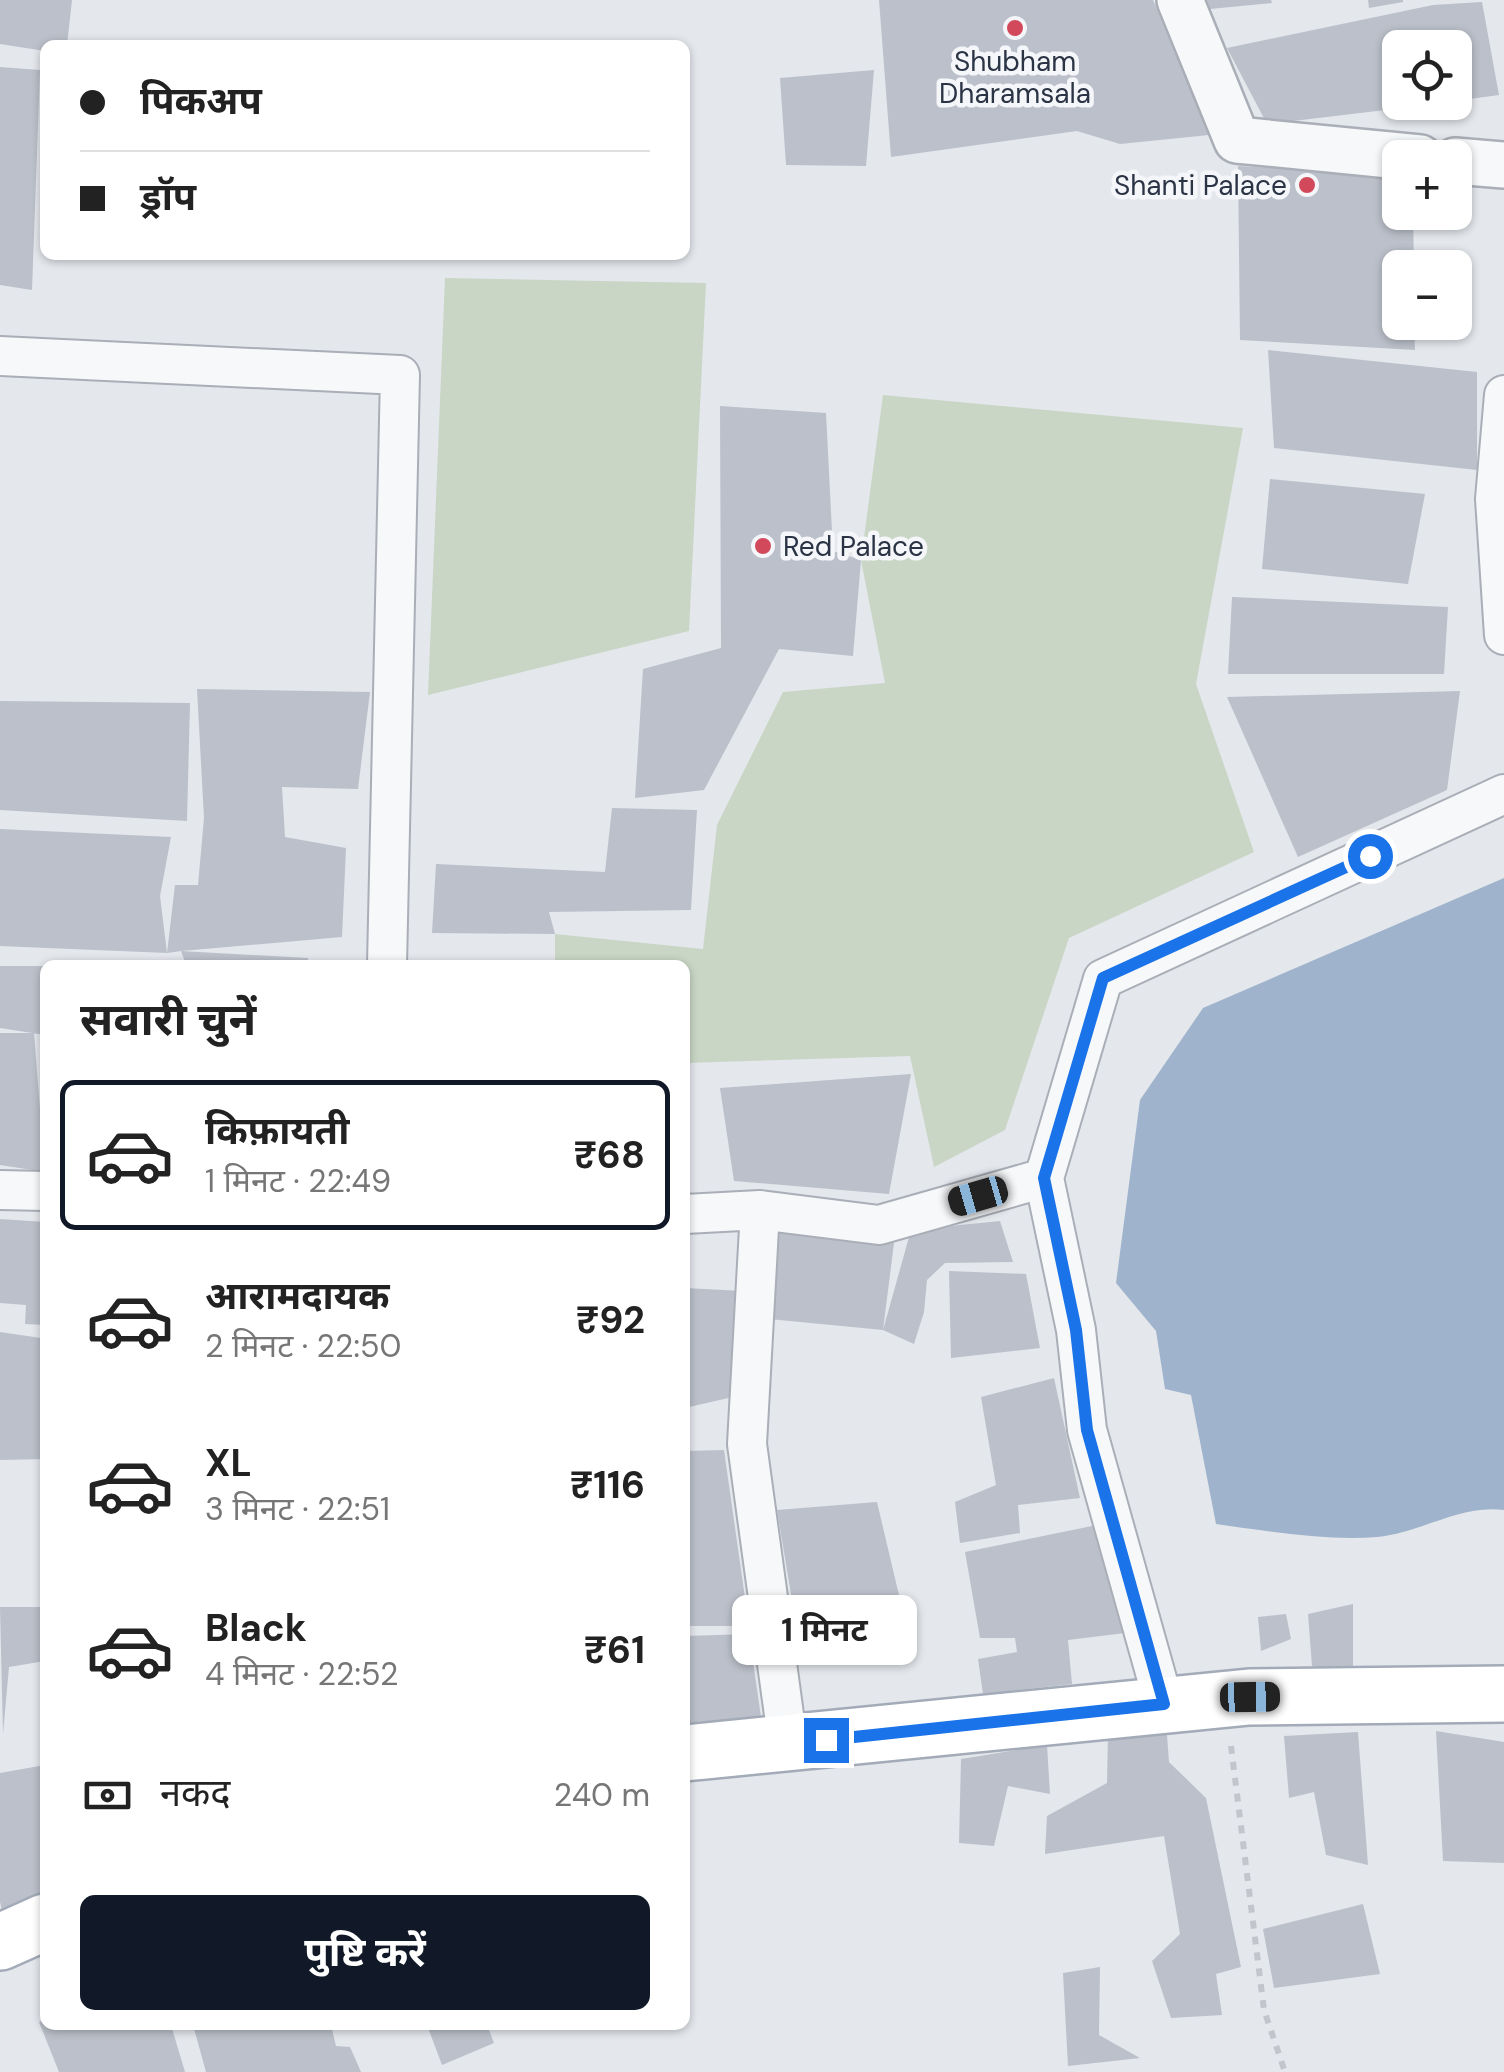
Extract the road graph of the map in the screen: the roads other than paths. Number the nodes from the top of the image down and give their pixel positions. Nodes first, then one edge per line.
1 (1180, 0) edge
2 (1382, 154) edge
3 (1472, 162) edge
4 (1504, 165) edge
5 (0, 356) edge
6 (1504, 395) edge
7 (1504, 635) edge
8 (1504, 794) edge
9 (387, 960) edge
10 (1044, 1178) junction
11 (0, 1190) edge
12 (40, 1191) edge
13 (760, 1210) junction
14 (690, 1214) edge
15 (1504, 1694) edge
16 (1164, 1704) junction
17 (788, 1744) junction
18 (690, 1753) edge
19 (40, 1924) edge
20 (0, 1942) edge

1 - 2 street
3 - 4 street
5 - 9 street
6 - 7 street
8 - 10 street
10 - 13 street
10 - 16 street
11 - 12 street
13 - 14 street
13 - 17 street
15 - 16 main road
16 - 17 main road
17 - 18 main road
19 - 20 main road

